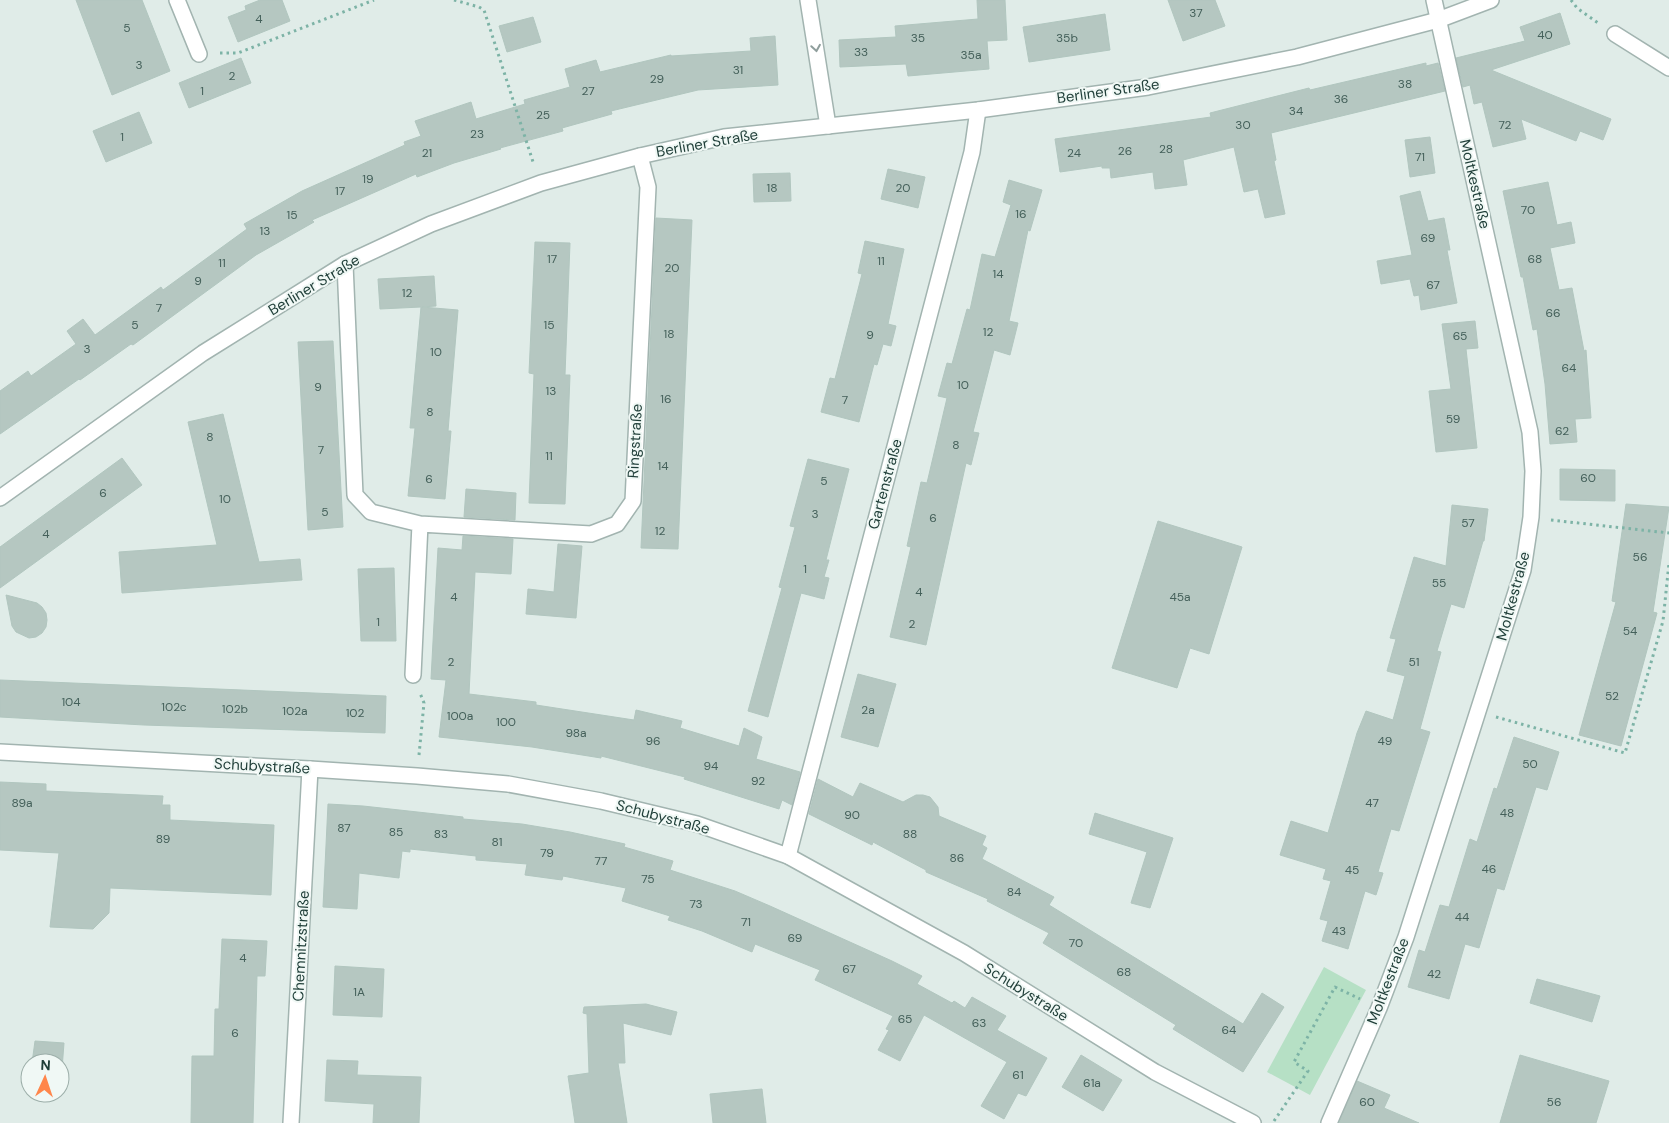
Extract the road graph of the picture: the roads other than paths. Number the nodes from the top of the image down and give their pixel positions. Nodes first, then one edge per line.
1 (176, 0) edge
2 (808, 0) edge
3 (1434, 0) edge
4 (1491, 0) edge
5 (1438, 20) junction
6 (1615, 34) road end
7 (199, 54) road end
8 (1669, 68) edge
9 (978, 110) junction
10 (828, 126) junction
11 (640, 156) junction
12 (344, 264) junction
13 (0, 498) edge
14 (420, 524) junction
15 (413, 675) road end
16 (0, 752) edge
17 (310, 769) junction
18 (788, 856) junction
19 (291, 1123) edge
20 (1253, 1123) edge
21 (1329, 1123) edge

1 - 7 street
2 -> 10 street
3 - 5 street, Moltkestraße
4 - 5 street, Berliner Straße
5 - 9 street, Berliner Straße
5 - 21 street, Moltkestraße
6 - 8 street
9 - 10 street, Berliner Straße
9 - 18 street, Gartenstraße
10 - 11 street, Berliner Straße
11 - 12 street, Berliner Straße
11 - 14 street, Ringstraße
12 - 13 street, Berliner Straße
12 - 14 street, Ringstraße
14 - 15 street
16 - 17 street, Schubystraße
17 - 18 street, Schubystraße
17 - 19 street, Chemnitzstraße
18 - 20 street, Schubystraße

